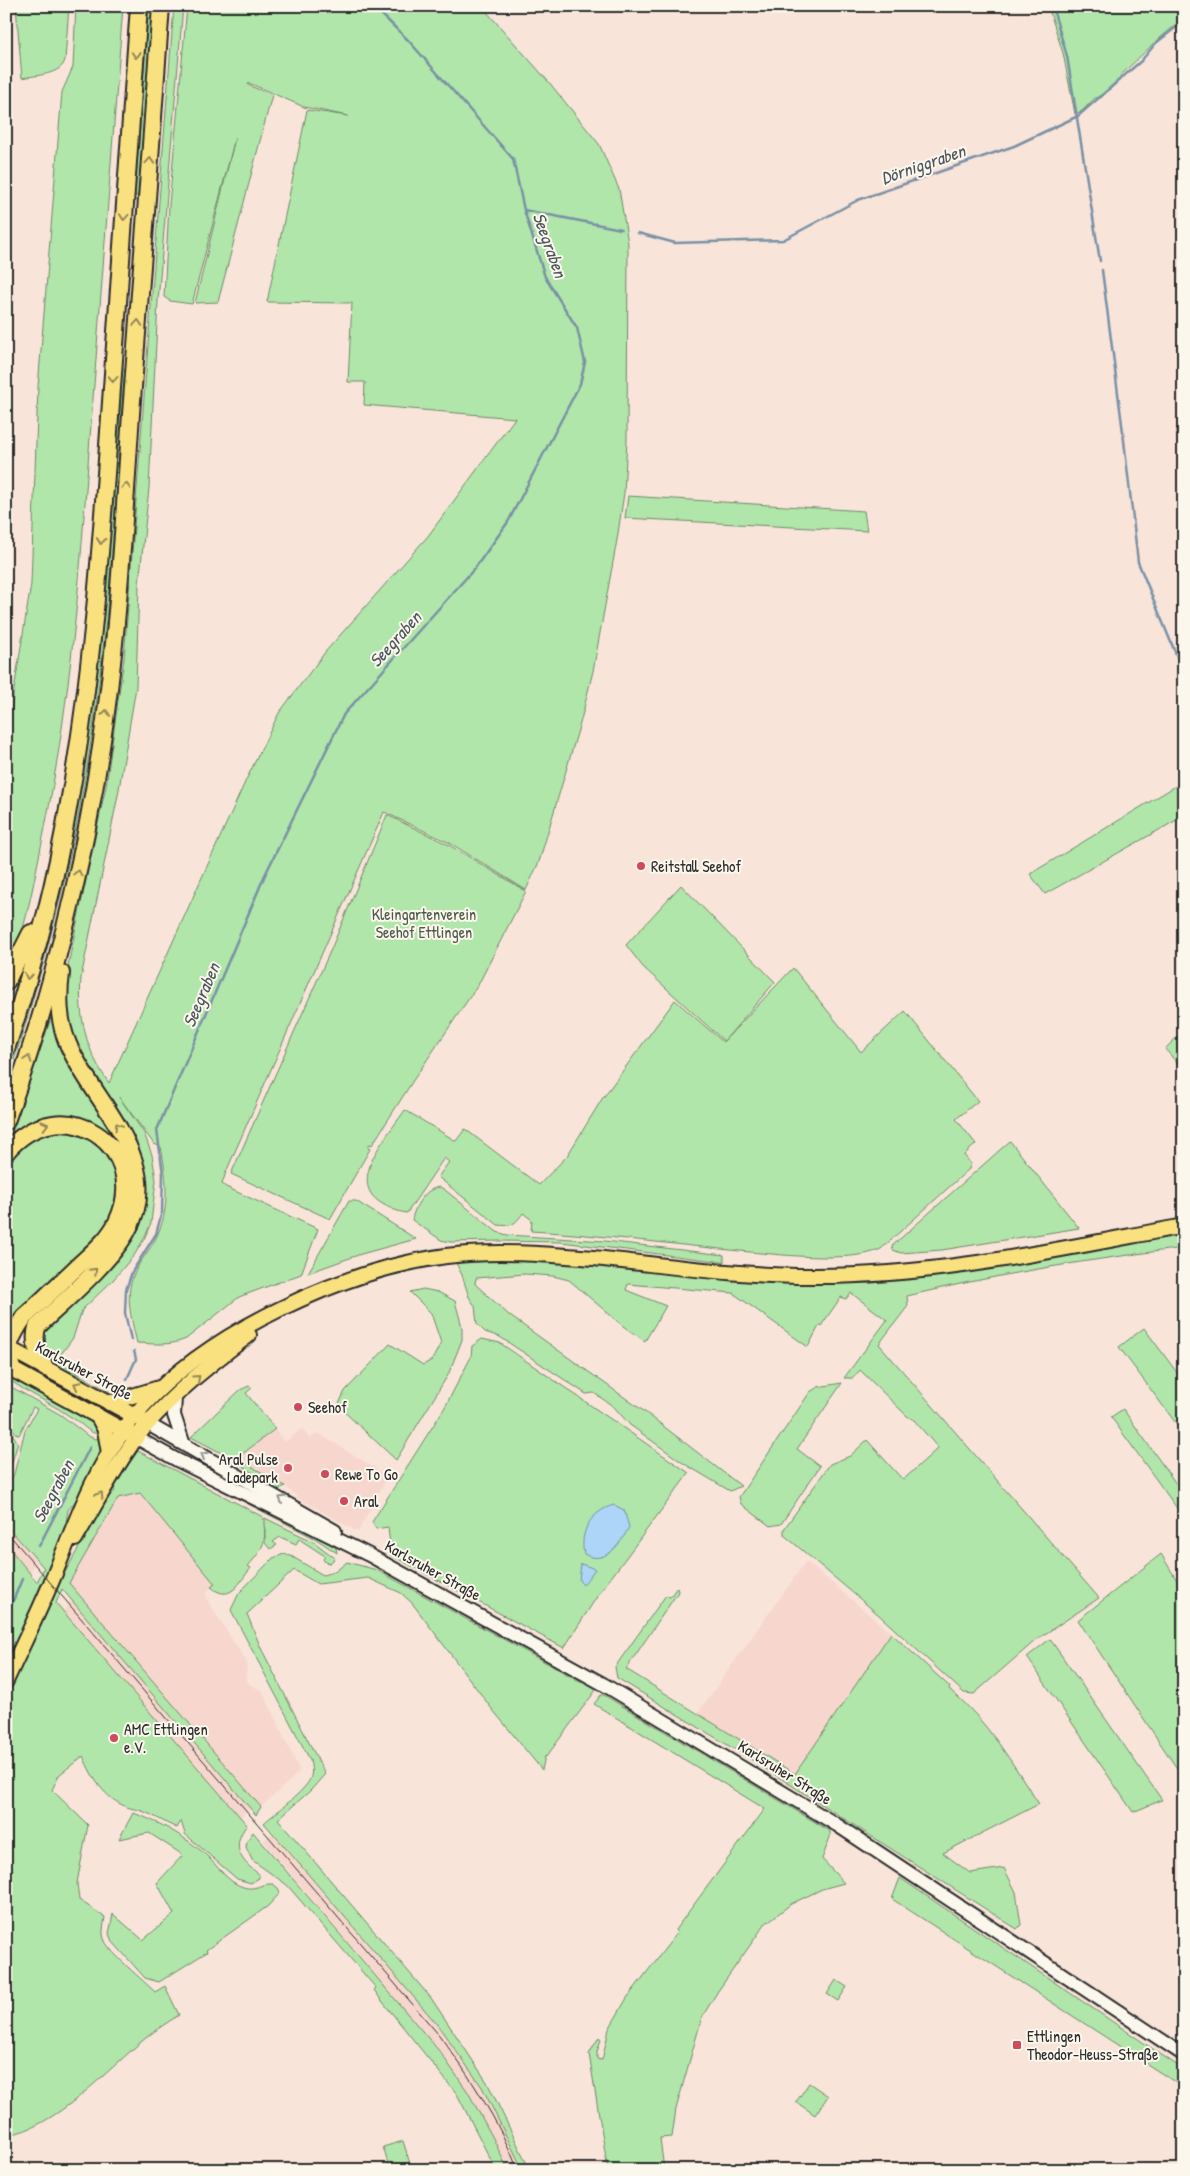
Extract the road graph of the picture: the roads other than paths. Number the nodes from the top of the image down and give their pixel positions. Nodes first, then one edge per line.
1 (139, 6) edge
2 (161, 6) edge
3 (49, 895) junction
4 (68, 921) junction
5 (6, 982) edge
6 (6, 1049) edge
7 (6, 1122) edge
8 (6, 1152) edge
9 (1184, 1226) edge
10 (289, 1305) junction
11 (31, 1322) junction
12 (6, 1327) edge
13 (9, 1356) edge
14 (45, 1368) junction
15 (164, 1386) junction
16 (175, 1398) junction
17 (109, 1403) junction
18 (96, 1414) junction
19 (135, 1416) junction
20 (148, 1424) junction
21 (124, 1430) junction
22 (137, 1438) junction
23 (183, 1442) junction
24 (109, 1453) junction
25 (351, 1546) junction
26 (57, 1567) junction
27 (6, 1681) edge
28 (1184, 2055) edge

1 -> 3 highway
4 -> 2 highway
3 - 5 highway
3 -> 6 highway
7 -> 4 highway
11 -> 4 highway
8 -> 11 highway
9 - 10 main road
10 - 15 main road
16 -> 10 main road
11 - 12 highway
11 - 13 highway
11 - 14 highway
13 - 14 main road, Karlsruher Straße
13 - 18 main road, Karlsruher Straße
17 -> 14 main road, Karlsruher Straße
15 - 17 main road
15 - 19 main road
16 - 20 main road
16 - 23 main road
17 - 19 main road, Karlsruher Straße
18 - 21 main road, Karlsruher Straße
18 - 24 main road
19 - 20 main road, Karlsruher Straße
19 - 21 main road
20 - 22 main road
20 - 23 main road, Karlsruher Straße
21 - 22 main road, Karlsruher Straße
21 - 24 main road
22 - 25 main road, Karlsruher Straße
26 -> 22 main road
25 -> 23 main road, Karlsruher Straße
24 - 26 main road
25 - 28 main road, Karlsruher Straße
26 - 27 main road

